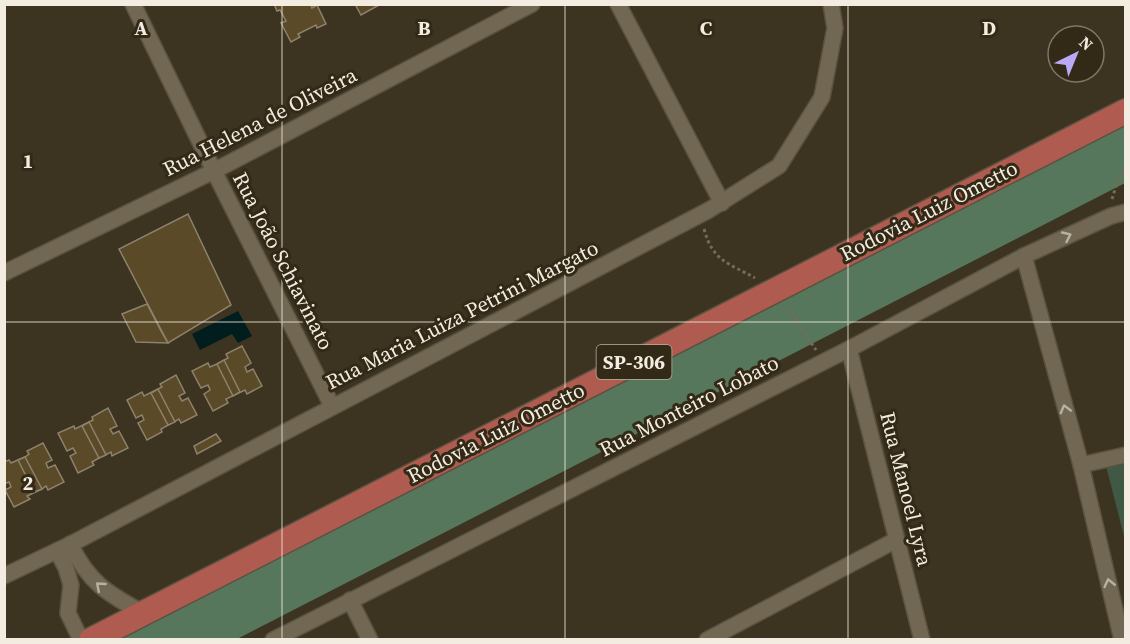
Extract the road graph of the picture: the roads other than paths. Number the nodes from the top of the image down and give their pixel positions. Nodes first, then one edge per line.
1 (134, 4) edge
2 (532, 4) edge
3 (618, 4) edge
4 (831, 4) edge
5 (1125, 111) edge
6 (214, 171) junction
7 (722, 203) junction
8 (1125, 212) edge
9 (1024, 256) junction
10 (4, 273) edge
11 (849, 349) junction
12 (332, 406) junction
13 (1125, 455) edge
14 (1081, 465) junction
15 (896, 540) junction
16 (63, 548) junction
17 (4, 576) edge
18 (350, 600) junction
19 (143, 613) junction
20 (81, 639) edge
21 (91, 639) edge
22 (273, 639) edge
23 (370, 639) edge
24 (707, 639) edge
25 (922, 639) edge
26 (1122, 639) edge

1 - 6 street, Rua João Schiavinato
2 - 6 street, Rua Helena de Oliveira
3 - 7 street
4 - 7 street, Rua Maria Luiza Petrini Margato
5 - 19 main road, Rodovia Luiz Ometto / SP-306
6 - 10 street, Rua Helena de Oliveira
6 - 12 street, Rua João Schiavinato
7 - 12 street, Rua Maria Luiza Petrini Margato
9 -> 8 street, Rua Monteiro Lobato
9 - 11 street, Rua Monteiro Lobato
14 -> 9 street
11 - 15 street, Rua Manoel Lyra
11 - 18 street, Rua Monteiro Lobato
12 - 16 street, Rua Maria Luiza Petrini Margato
13 - 14 street
26 -> 14 street
15 - 24 street
15 - 25 street, Rua Manoel Lyra
16 - 17 street, Rua Maria Luiza Petrini Margato
19 -> 16 street
16 - 20 street
18 - 22 street, Rua Monteiro Lobato
18 - 23 street
19 - 21 main road, Rodovia Luiz Ometto / SP-306

